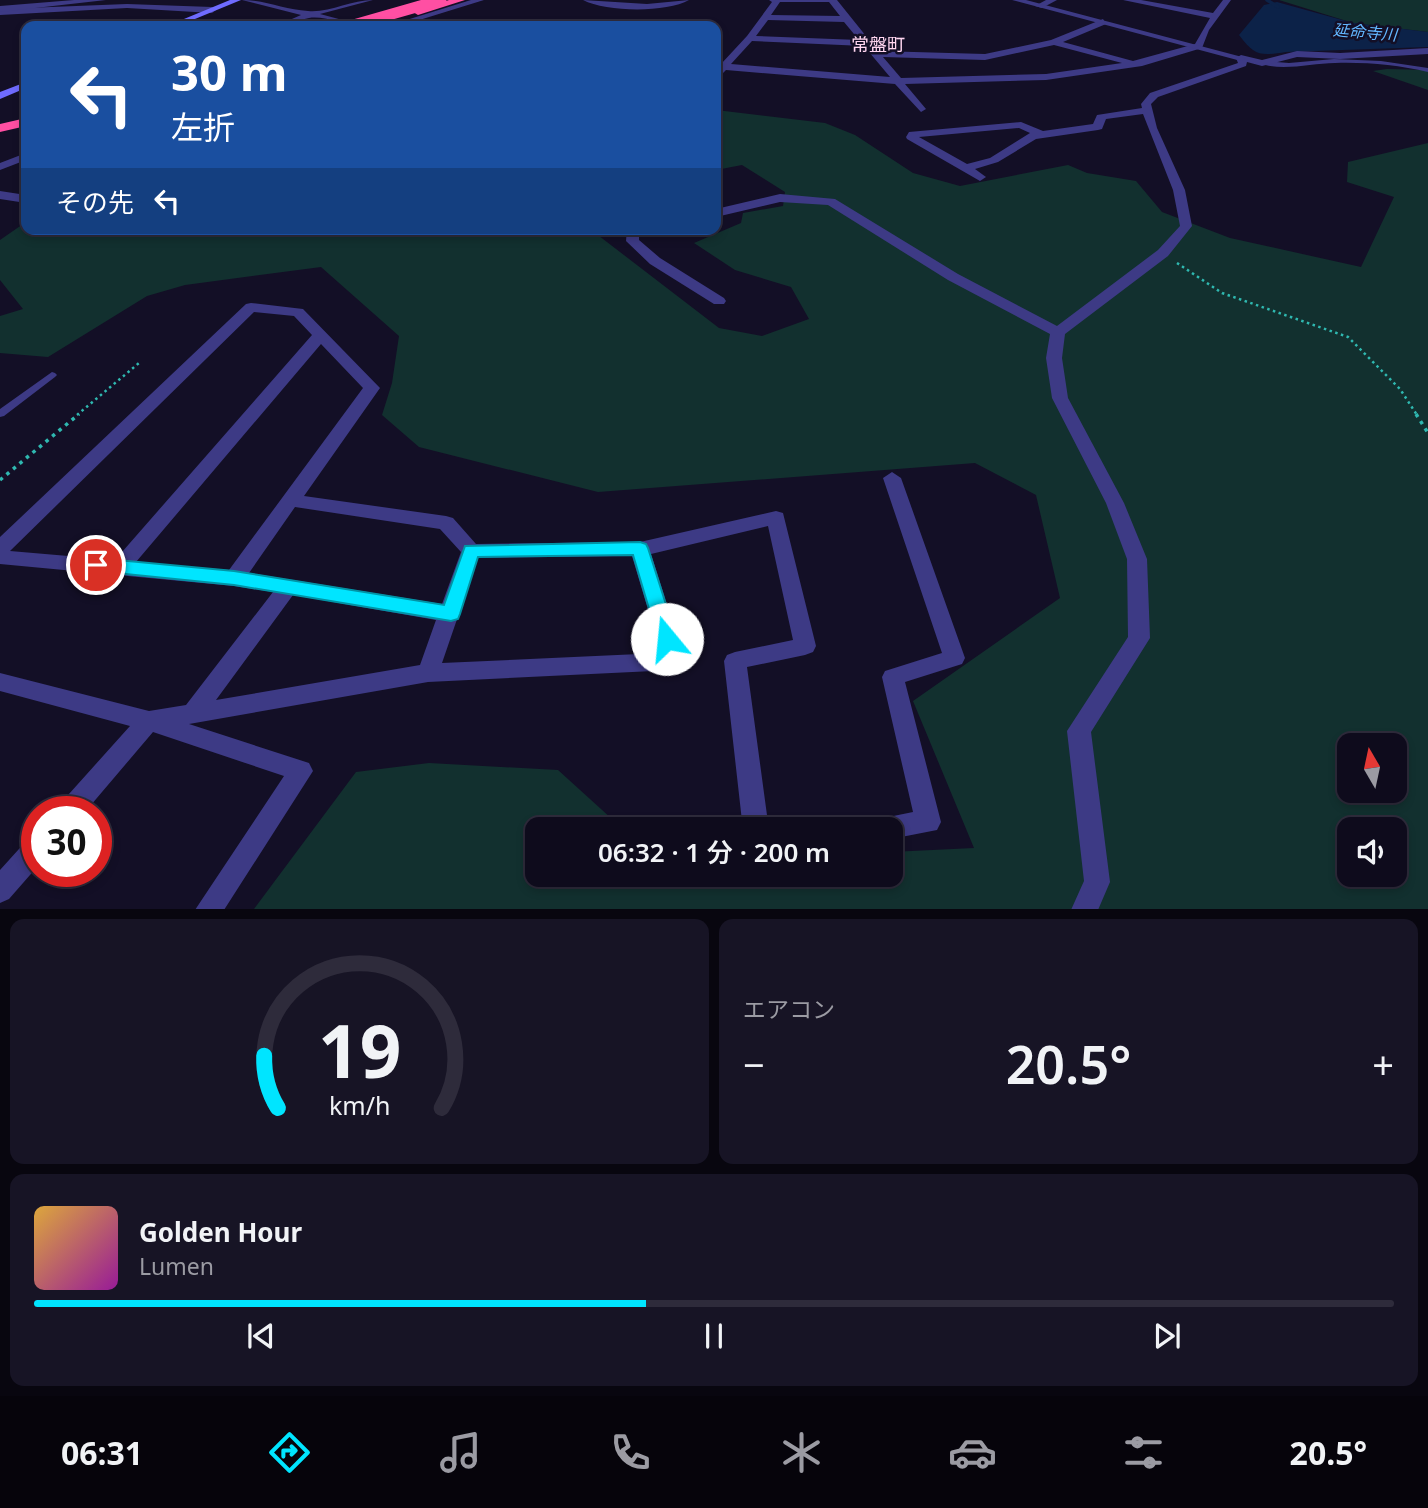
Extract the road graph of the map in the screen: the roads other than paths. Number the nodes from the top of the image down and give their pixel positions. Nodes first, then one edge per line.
1 (13, 0) edge
2 (74, 0) edge
3 (102, 0) edge
4 (237, 0) edge
5 (246, 0) edge
6 (369, 0) edge
7 (441, 0) edge
8 (460, 0) edge
9 (480, 0) edge
10 (587, 0) edge
11 (685, 0) edge
12 (775, 0) edge
13 (832, 0) edge
14 (1016, 0) edge
15 (1053, 0) edge
16 (1127, 0) edge
17 (1227, 0) edge
18 (86, 4) edge
19 (1039, 6) junction
20 (0, 9) edge
21 (212, 10) junction
22 (311, 14) junction
23 (1215, 16) junction
24 (765, 17) junction
25 (847, 19) junction
26 (184, 21) edge
27 (293, 21) edge
28 (340, 21) edge
29 (368, 21) edge
30 (386, 21) edge
31 (408, 21) edge
32 (1103, 22) junction
33 (750, 38) junction
34 (1054, 42) junction
35 (866, 43) junction
36 (1199, 47) junction
37 (1428, 51) edge
38 (876, 54) junction
39 (1241, 58) junction
40 (1262, 63) junction
41 (1138, 64) junction
42 (721, 65) edge
43 (721, 66) edge
44 (1428, 71) edge
45 (898, 81) junction
46 (21, 87) edge
47 (0, 96) edge
48 (921, 109) dead end
49 (1147, 110) junction
50 (21, 117) edge
51 (0, 122) edge
52 (21, 123) edge
53 (0, 128) edge
54 (1042, 135) junction
55 (21, 158) edge
56 (0, 167) edge
57 (964, 169) junction
58 (980, 177) dead end
59 (0, 195) edge
60 (21, 198) edge
61 (721, 212) edge
62 (632, 235) edge
63 (719, 302) dead end
64 (1058, 332) junction
65 (321, 335) junction
66 (52, 375) dead end
67 (0, 414) edge
68 (892, 478) dead end
69 (290, 500) junction
70 (640, 548) junction
71 (0, 549) edge
72 (471, 551) junction
73 (0, 557) edge
74 (120, 567) junction
75 (234, 578) junction
76 (288, 587) junction
77 (451, 614) junction
78 (428, 673) junction
79 (0, 682) edge
80 (193, 713) junction
81 (149, 721) junction
82 (83, 796) edge
83 (754, 817) edge
84 (903, 826) edge
85 (21, 866) edge
86 (0, 890) edge
87 (208, 909) edge
88 (1084, 909) edge

1 - 20 street
2 - 20 street
3 - 18 street
4 - 21 main road
5 - 22 street
6 - 22 street
7 - 29 highway, bridge
8 - 30 highway, bridge
9 - 31 street
10 - 11 street
12 - 13 street
12 - 24 street
13 - 25 street
14 - 19 street
15 - 19 street
16 - 23 street
17 - 23 street
18 - 20 street
18 - 21 street
19 - 32 street
21 - 26 main road
22 - 27 street
22 - 28 street
23 - 36 street
24 - 25 street
24 - 33 street
25 - 35 street
32 - 34 street
32 - 36 street
33 - 35 street
33 - 42 street
34 - 38 street
34 - 41 street
35 - 38 street
36 - 39 street
36 - 41 street
37 - 40 street
38 - 45 street
39 - 40 street
39 - 49 street
40 - 44 lane
41 - 45 street
43 - 45 street
45 - 48 street
46 - 47 main road
49 - 54 street
49 - 64 street
50 - 51 highway
52 - 53 highway
54 - 57 street
54 - 57 street
55 - 56 street
57 - 58 street
59 - 60 street
61 - 64 street
62 - 63 street
64 - 88 street
65 - 69 street
65 - 71 street
65 - 74 street
66 - 67 lane
68 - 84 street
69 - 72 street
69 - 75 street
70 - 72 street
70 - 78 street
70 - 83 street
72 - 77 street
73 - 74 street
74 - 75 street
75 - 76 street
76 - 77 street
76 - 80 street
77 - 78 street
78 - 80 street
79 - 81 street
80 - 81 street
81 - 82 street
81 - 87 street
85 - 86 street

